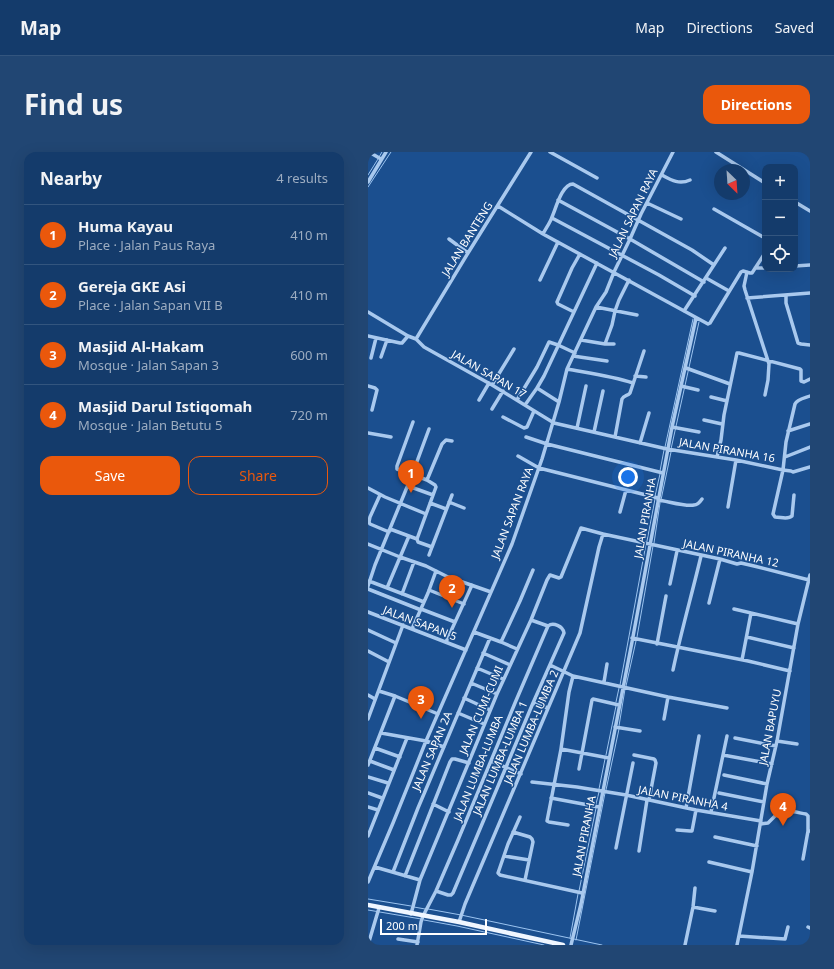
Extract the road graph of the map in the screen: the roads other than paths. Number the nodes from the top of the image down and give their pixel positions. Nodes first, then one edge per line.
1 (368, 152) edge
2 (386, 152) edge
3 (531, 152) edge
4 (550, 152) edge
5 (673, 152) edge
6 (716, 152) edge
7 (381, 159) junction
8 (368, 171) edge
9 (373, 174) junction
10 (662, 175) junction
11 (597, 178) dead end
12 (690, 180) dead end
13 (762, 181) edge
14 (368, 182) edge
15 (558, 200) junction
16 (647, 203) junction
17 (798, 205) edge
18 (498, 206) junction
19 (714, 209) dead end
20 (810, 211) edge
21 (552, 218) junction
22 (682, 219) dead end
23 (638, 220) junction
24 (543, 234) junction
25 (762, 236) edge
26 (449, 239) dead end
27 (630, 239) junction
28 (558, 242) junction
29 (725, 248) dead end
30 (468, 253) junction
31 (580, 254) junction
32 (622, 255) junction
33 (762, 258) edge
34 (597, 263) junction
35 (714, 265) junction
36 (798, 266) edge
37 (810, 266) edge
38 (755, 268) junction
39 (762, 268) edge
40 (614, 272) junction
41 (747, 272) junction
42 (540, 280) dead end
43 (629, 280) junction
44 (705, 280) junction
45 (729, 291) junction
46 (810, 293) edge
47 (786, 295) junction
48 (695, 296) junction
49 (747, 298) junction
50 (596, 307) junction
51 (615, 311) junction
52 (684, 311) junction
53 (368, 312) edge
54 (574, 312) junction
55 (637, 315) dead end
56 (696, 318) junction
57 (368, 336) edge
58 (408, 336) junction
59 (376, 338) junction
60 (417, 338) junction
61 (387, 340) junction
62 (581, 340) junction
63 (604, 344) junction
64 (614, 344) dead end
65 (558, 345) junction
66 (810, 345) edge
67 (514, 349) dead end
68 (644, 351) dead end
69 (574, 355) junction
70 (381, 357) dead end
71 (371, 358) dead end
72 (768, 360) junction
73 (607, 361) dead end
74 (686, 368) junction
75 (567, 369) junction
76 (635, 376) junction
77 (646, 378) dead end
78 (810, 379) edge
79 (633, 382) junction
80 (491, 384) junction
81 (730, 384) junction
82 (368, 386) edge
83 (586, 386) dead end
84 (681, 386) junction
85 (537, 388) junction
86 (698, 390) dead end
87 (503, 391) junction
88 (603, 392) dead end
89 (766, 395) dead end
90 (810, 396) edge
91 (711, 397) dead end
92 (479, 400) dead end
93 (517, 400) junction
94 (727, 401) junction
95 (559, 402) junction
96 (525, 406) junction
97 (492, 409) dead end
98 (372, 410) dead end
99 (534, 411) junction
100 (649, 413) dead end
101 (503, 417) dead end
102 (704, 420) dead end
103 (413, 422) dead end
104 (554, 422) junction
105 (722, 424) junction
106 (810, 424) edge
107 (672, 427) junction
108 (577, 428) junction
109 (429, 429) dead end
110 (788, 431) junction
111 (594, 432) junction
112 (699, 432) dead end
113 (368, 434) edge
114 (391, 437) dead end
115 (526, 437) dead end
116 (615, 437) junction
117 (452, 441) dead end
118 (640, 443) junction
119 (547, 444) junction
120 (810, 447) edge
121 (668, 449) junction
122 (518, 456) dead end
123 (785, 456) junction
124 (717, 457) junction
125 (736, 460) junction
126 (810, 467) edge
127 (539, 468) junction
128 (783, 470) junction
129 (663, 473) junction
130 (412, 475) junction
131 (427, 480) junction
132 (408, 486) junction
133 (368, 488) edge
134 (626, 490) junction
135 (380, 495) junction
136 (433, 495) junction
137 (452, 495) dead end
138 (794, 495) dead end
139 (658, 499) junction
140 (702, 499) dead end
141 (449, 502) junction
142 (430, 503) junction
143 (400, 504) junction
144 (728, 506) dead end
145 (464, 508) dead end
146 (446, 509) junction
147 (620, 512) dead end
148 (426, 514) junction
149 (581, 528) joint
150 (390, 530) junction
151 (604, 534) junction
152 (409, 536) junction
153 (417, 539) junction
154 (368, 544) edge
155 (650, 545) junction
156 (432, 547) junction
157 (382, 550) junction
158 (677, 551) junction
159 (429, 555) dead end
160 (700, 556) junction
161 (400, 557) junction
162 (720, 560) junction
163 (414, 562) junction
164 (436, 570) junction
165 (533, 570) dead end
166 (810, 575) edge
167 (809, 580) junction
168 (368, 583) edge
169 (670, 584) dead end
170 (472, 585) junction
171 (387, 588) junction
172 (368, 590) edge
173 (429, 590) junction
174 (491, 592) junction
175 (402, 594) junction
176 (666, 596) dead end
177 (424, 602) junction
178 (709, 603) dead end
179 (464, 604) junction
180 (421, 609) junction
181 (734, 609) dead end
182 (368, 612) edge
183 (751, 613) junction
184 (531, 620) junction
185 (455, 622) junction
186 (798, 624) junction
187 (403, 625) junction
188 (548, 626) junction
189 (412, 629) junction
190 (368, 630) edge
191 (474, 632) junction
192 (747, 637) junction
193 (490, 638) junction
194 (632, 638) junction
195 (446, 642) junction
196 (502, 642) junction
197 (396, 643) junction
198 (657, 644) junction
199 (678, 648) junction
200 (794, 648) junction
201 (517, 649) junction
202 (466, 650) junction
203 (368, 651) edge
204 (483, 653) junction
205 (742, 660) junction
206 (389, 662) junction
207 (607, 664) dead end
208 (510, 665) junction
209 (550, 665) junction
210 (477, 668) junction
211 (673, 670) dead end
212 (790, 671) junction
213 (564, 672) junction
214 (573, 676) junction
215 (503, 679) junction
216 (604, 682) junction
217 (471, 683) junction
218 (622, 687) junction
219 (379, 691) junction
220 (496, 694) junction
221 (368, 695) edge
222 (395, 696) junction
223 (668, 697) junction
224 (464, 698) junction
225 (375, 699) junction
226 (533, 703) junction
227 (619, 705) junction
228 (548, 708) junction
229 (727, 708) dead end
230 (490, 710) junction
231 (369, 711) edge
232 (458, 713) junction
233 (438, 714) junction
234 (368, 719) edge
235 (664, 719) dead end
236 (484, 724) junction
237 (615, 727) junction
238 (640, 731) dead end
239 (381, 733) junction
240 (699, 736) dead end
241 (727, 736) dead end
242 (407, 738) junction
243 (735, 738) dead end
244 (426, 741) junction
245 (777, 741) junction
246 (797, 744) dead end
247 (776, 746) junction
248 (444, 747) junction
249 (375, 748) junction
250 (560, 749) junction
251 (582, 752) junction
252 (634, 755) dead end
253 (723, 755) junction
254 (400, 757) junction
255 (609, 758) junction
256 (491, 761) junction
257 (369, 763) edge
258 (469, 763) junction
259 (633, 763) dead end
260 (772, 764) junction
261 (506, 768) junction
262 (579, 769) dead end
263 (394, 770) junction
264 (521, 774) junction
265 (724, 775) dead end
266 (368, 777) edge
267 (532, 782) dead end
268 (388, 783) junction
269 (554, 784) junction
270 (767, 784) junction
271 (602, 792) junction
272 (368, 793) edge
273 (719, 793) dead end
274 (626, 796) junction
275 (382, 798) junction
276 (551, 798) junction
277 (648, 800) junction
278 (764, 802) junction
279 (433, 804) junction
280 (368, 807) edge
281 (599, 807) junction
282 (686, 808) junction
283 (378, 810) junction
284 (696, 810) junction
285 (448, 812) junction
286 (711, 812) junction
287 (520, 816) dead end
288 (761, 822) junction
289 (370, 825) edge
290 (568, 825) dead end
291 (677, 830) dead end
292 (809, 831) edge
293 (513, 832) junction
294 (368, 836) edge
295 (715, 837) dead end
296 (757, 846) junction
297 (616, 848) dead end
298 (639, 851) dead end
299 (504, 856) junction
300 (803, 859) dead end
301 (529, 860) junction
302 (709, 862) dead end
303 (375, 867) junction
304 (393, 872) junction
305 (752, 872) junction
306 (370, 873) edge
307 (405, 876) junction
308 (420, 880) junction
309 (524, 880) junction
310 (368, 882) edge
311 (695, 888) dead end
312 (436, 891) junction
313 (582, 893) junction
314 (368, 906) edge
315 (693, 907) junction
316 (379, 908) junction
317 (715, 911) dead end
318 (411, 914) junction
319 (423, 916) junction
320 (458, 922) junction
321 (788, 927) dead end
322 (739, 936) junction
323 (398, 939) dead end
324 (417, 944) edge
325 (368, 945) edge
326 (563, 945) edge
327 (572, 945) edge
328 (685, 945) edge
329 (737, 945) edge

1 - 7 street
2 - 7 street
3 - 18 street, JALAN BANTENG
4 - 11 street
5 - 10 street, JALAN SAPAN RAYA
6 - 13 street
7 - 9 street
8 - 9 street
9 - 14 street
10 - 12 street
10 - 16 street, JALAN SAPAN RAYA
15 - 21 street
15 - 23 street
15 - 27 street
16 - 22 street
16 - 23 street, JALAN SAPAN RAYA
17 - 20 street
18 - 24 street
18 - 30 street, JALAN BANTENG
19 - 25 street
21 - 24 street
21 - 32 street
23 - 27 street, JALAN SAPAN RAYA
23 - 35 street
24 - 28 street
26 - 30 street
27 - 32 street, JALAN SAPAN RAYA
27 - 44 street
28 - 31 street
28 - 42 street
29 - 35 street
30 - 60 street, JALAN BANTENG
31 - 34 street
31 - 54 street
32 - 40 street, JALAN SAPAN RAYA
32 - 48 street
33 - 38 street
34 - 40 street
34 - 54 street
35 - 44 street
36 - 37 street
38 - 39 street
38 - 41 street
40 - 43 street
40 - 50 street, JALAN SAPAN RAYA
41 - 45 street
41 - 49 street
43 - 51 street
43 - 52 street
44 - 45 street
44 - 48 street
45 - 56 street
46 - 47 street
47 - 49 street
47 - 66 street
48 - 52 street
49 - 72 street
50 - 51 street
50 - 62 street, JALAN SAPAN RAYA
51 - 55 street
51 - 63 street
52 - 56 street
53 - 58 street, JALAN SAPAN 17
54 - 65 street
56 - 74 street, JALAN PIRANHA
57 - 59 street
58 - 60 street, JALAN SAPAN 17
58 - 61 street
59 - 61 street
59 - 71 street
60 - 80 street, JALAN SAPAN 17
61 - 70 street
62 - 63 street
62 - 69 street, JALAN SAPAN RAYA
63 - 64 street
65 - 69 street
65 - 85 street
65 - 93 street
67 - 80 street
68 - 76 street
69 - 73 street
69 - 75 street, JALAN SAPAN RAYA
72 - 78 street
72 - 81 street
72 - 89 street
74 - 81 street
74 - 84 street, JALAN PIRANHA
75 - 79 street
75 - 95 street, JALAN SAPAN RAYA
76 - 77 street
76 - 79 street
79 - 116 street
80 - 87 street, JALAN SAPAN 17
80 - 92 street
81 - 94 street
82 - 98 street
83 - 108 street
84 - 86 street
84 - 107 street, JALAN PIRANHA
85 - 95 street
85 - 96 street
87 - 93 street, JALAN SAPAN 17
87 - 97 street
88 - 111 street
90 - 110 street
91 - 94 street
93 - 96 street, JALAN SAPAN 17
94 - 105 street
95 - 104 street, JALAN SAPAN RAYA
96 - 99 street, JALAN SAPAN 17
99 - 101 street
99 - 104 street, JALAN SAPAN 17
100 - 118 street
102 - 105 street
103 - 130 street
104 - 108 street, JALAN SAPAN 17
104 - 119 street, JALAN SAPAN RAYA
105 - 124 street
106 - 110 street
107 - 112 street
107 - 121 street, JALAN PIRANHA
108 - 111 street, JALAN SAPAN 17
109 - 130 street
110 - 123 street
111 - 116 street, JALAN SAPAN 17
113 - 114 street
115 - 119 street
116 - 118 street, JALAN PIRANHA 16
117 - 131 street
118 - 121 street, JALAN PIRANHA 16
119 - 127 street, JALAN SAPAN RAYA
119 - 129 street
120 - 123 street
121 - 124 street, JALAN PIRANHA 16
121 - 129 street, JALAN PIRANHA
122 - 127 street
123 - 128 street
124 - 125 street, JALAN PIRANHA 16
125 - 128 street, JALAN PIRANHA 16
125 - 144 street
126 - 128 street, JALAN PIRANHA 16
127 - 134 street
127 - 174 street, JALAN SAPAN RAYA
128 - 138 street
129 - 139 street, JALAN PIRANHA
130 - 131 street
130 - 132 street
131 - 136 street
132 - 136 street
132 - 143 street
133 - 135 street
134 - 139 street
134 - 147 street
135 - 143 street
135 - 150 street
136 - 142 street
137 - 141 street
139 - 140 street
139 - 155 street, JALAN PIRANHA
141 - 145 street
141 - 146 street
142 - 146 street
142 - 148 street
143 - 148 street
143 - 150 street
146 - 156 street
148 - 153 street
149 - 151 street, JALAN PIRANHA 12
149 - 184 street, JALAN CUMI-CUMI
150 - 152 street
150 - 157 street
151 - 155 street, JALAN PIRANHA 12
151 - 213 street, JALAN LUMBA-LUMBA 2
152 - 153 street
152 - 161 street
153 - 156 street
154 - 157 street
155 - 158 street, JALAN PIRANHA 12
155 - 194 street, JALAN PIRANHA
156 - 159 street
157 - 161 street
157 - 168 street
158 - 160 street, JALAN PIRANHA 12
158 - 169 street
160 - 162 street, JALAN PIRANHA 12
160 - 199 street
161 - 163 street
161 - 171 street
162 - 167 street, JALAN PIRANHA 12
162 - 178 street
163 - 164 street
163 - 175 street
164 - 170 street
164 - 173 street
165 - 196 street
166 - 167 street, JALAN BAPUYU
167 - 186 street, JALAN BAPUYU
168 - 171 street
170 - 174 street
170 - 179 street
171 - 175 street
172 - 180 street
173 - 177 street
173 - 179 street
174 - 191 street, JALAN SAPAN RAYA
175 - 177 street
176 - 198 street
177 - 180 street
179 - 185 street
180 - 185 street
180 - 189 street
181 - 183 street
182 - 187 street, JALAN SAPAN 5
183 - 186 street
183 - 192 street
184 - 188 street
184 - 201 street, JALAN CUMI-CUMI
185 - 195 street
186 - 200 street, JALAN BAPUYU
187 - 189 street, JALAN SAPAN 5
187 - 197 street
188 - 209 street, JALAN LUMBA-LUMBA 1
188 - 256 street, JALAN LUMBA-LUMBA
189 - 195 street, JALAN SAPAN 5
190 - 197 street
191 - 193 street
191 - 202 street, JALAN SAPAN RAYA
192 - 200 street
192 - 205 street
193 - 196 street
193 - 204 street, JALAN SAPAN 2A
194 - 198 street
194 - 218 street, JALAN PIRANHA
195 - 202 street, JALAN SAPAN 5
196 - 201 street
197 - 206 street
198 - 199 street
199 - 205 street
199 - 211 street
200 - 212 street, JALAN BAPUYU
201 - 208 street, JALAN CUMI-CUMI
202 - 233 street, JALAN SAPAN RAYA
203 - 206 street
204 - 208 street
204 - 210 street, JALAN SAPAN 2A
205 - 212 street
206 - 219 street
207 - 216 street
208 - 215 street, JALAN CUMI-CUMI
209 - 213 street
209 - 226 street, JALAN LUMBA-LUMBA 1
210 - 215 street
210 - 217 street, JALAN SAPAN 2A
212 - 245 street, JALAN BAPUYU
213 - 214 street
213 - 228 street, JALAN LUMBA-LUMBA 2
214 - 216 street
214 - 250 street
215 - 220 street, JALAN CUMI-CUMI
216 - 218 street
217 - 220 street
217 - 224 street, JALAN SAPAN 2A
218 - 223 street
218 - 227 street, JALAN PIRANHA
219 - 222 street
219 - 225 street
220 - 230 street, JALAN CUMI-CUMI
221 - 225 street
222 - 233 street
222 - 239 street
223 - 229 street
223 - 235 street
224 - 230 street
224 - 232 street, JALAN SAPAN 2A
225 - 231 street
226 - 228 street
226 - 261 street, JALAN LUMBA-LUMBA 1
227 - 237 street, JALAN PIRANHA
227 - 251 street
228 - 264 street, JALAN LUMBA-LUMBA 2
230 - 236 street, JALAN CUMI-CUMI
231 - 234 street
232 - 236 street
232 - 248 street, JALAN SAPAN 2A
233 - 244 street, JALAN SAPAN RAYA
236 - 258 street, JALAN CUMI-CUMI
237 - 238 street
237 - 255 street, JALAN PIRANHA
239 - 242 street
239 - 249 street
240 - 282 street
241 - 253 street
242 - 244 street
242 - 254 street
243 - 247 street
244 - 248 street
244 - 303 street, JALAN SAPAN RAYA
245 - 246 street
245 - 247 street, JALAN BAPUYU
247 - 260 street, JALAN BAPUYU
248 - 304 street, JALAN SAPAN 2A
249 - 254 street
249 - 257 street
250 - 251 street
250 - 269 street
251 - 255 street
251 - 262 street
252 - 277 street
253 - 260 street
253 - 286 street
254 - 263 street
255 - 271 street, JALAN PIRANHA
256 - 261 street
256 - 312 street, JALAN LUMBA-LUMBA
257 - 263 street
258 - 279 street
258 - 285 street, JALAN CUMI-CUMI
259 - 274 street
260 - 270 street, JALAN BAPUYU
261 - 264 street
261 - 312 street, JALAN LUMBA-LUMBA 1
263 - 268 street
264 - 320 street, JALAN LUMBA-LUMBA 2
265 - 270 street
266 - 268 street
267 - 269 street, JALAN PIRANHA 4
268 - 275 street
269 - 271 street, JALAN PIRANHA 4
269 - 276 street
270 - 278 street, JALAN BAPUYU
271 - 274 street, JALAN PIRANHA 4
271 - 281 street, JALAN PIRANHA
272 - 275 street
273 - 278 street
274 - 277 street, JALAN PIRANHA 4
274 - 297 street
275 - 283 street
276 - 281 street
276 - 290 street
277 - 282 street, JALAN PIRANHA 4
277 - 298 street
278 - 288 street, JALAN BAPUYU
279 - 285 street
279 - 307 street
280 - 283 street
281 - 313 street, JALAN PIRANHA
282 - 284 street, JALAN PIRANHA 4
283 - 289 street
284 - 286 street, JALAN PIRANHA 4
284 - 291 street
285 - 308 street, JALAN CUMI-CUMI
286 - 288 street, JALAN PIRANHA 4
287 - 293 street
288 - 292 street
288 - 296 street, JALAN BAPUYU
289 - 294 street
292 - 300 street
293 - 299 street
293 - 301 street
295 - 296 street
296 - 305 street, JALAN BAPUYU
299 - 301 street
299 - 309 street
301 - 309 street
302 - 305 street
303 - 304 street
303 - 306 street, JALAN SAPAN RAYA
304 - 307 street
305 - 322 street, JALAN BAPUYU
306 - 310 street, JALAN SAPAN RAYA
307 - 308 street
308 - 318 street, JALAN CUMI-CUMI
309 - 313 street
311 - 315 street
312 - 319 street, JALAN LUMBA-LUMBA
313 - 327 street, JALAN PIRANHA
314 - 316 main road
315 - 317 street
315 - 328 street
316 - 318 main road
316 - 325 street
318 - 319 main road
319 - 320 main road
319 - 324 street, JALAN LUMBA-LUMBA
320 - 326 main road
321 - 322 street
322 - 329 street, JALAN BAPUYU
323 - 324 street

